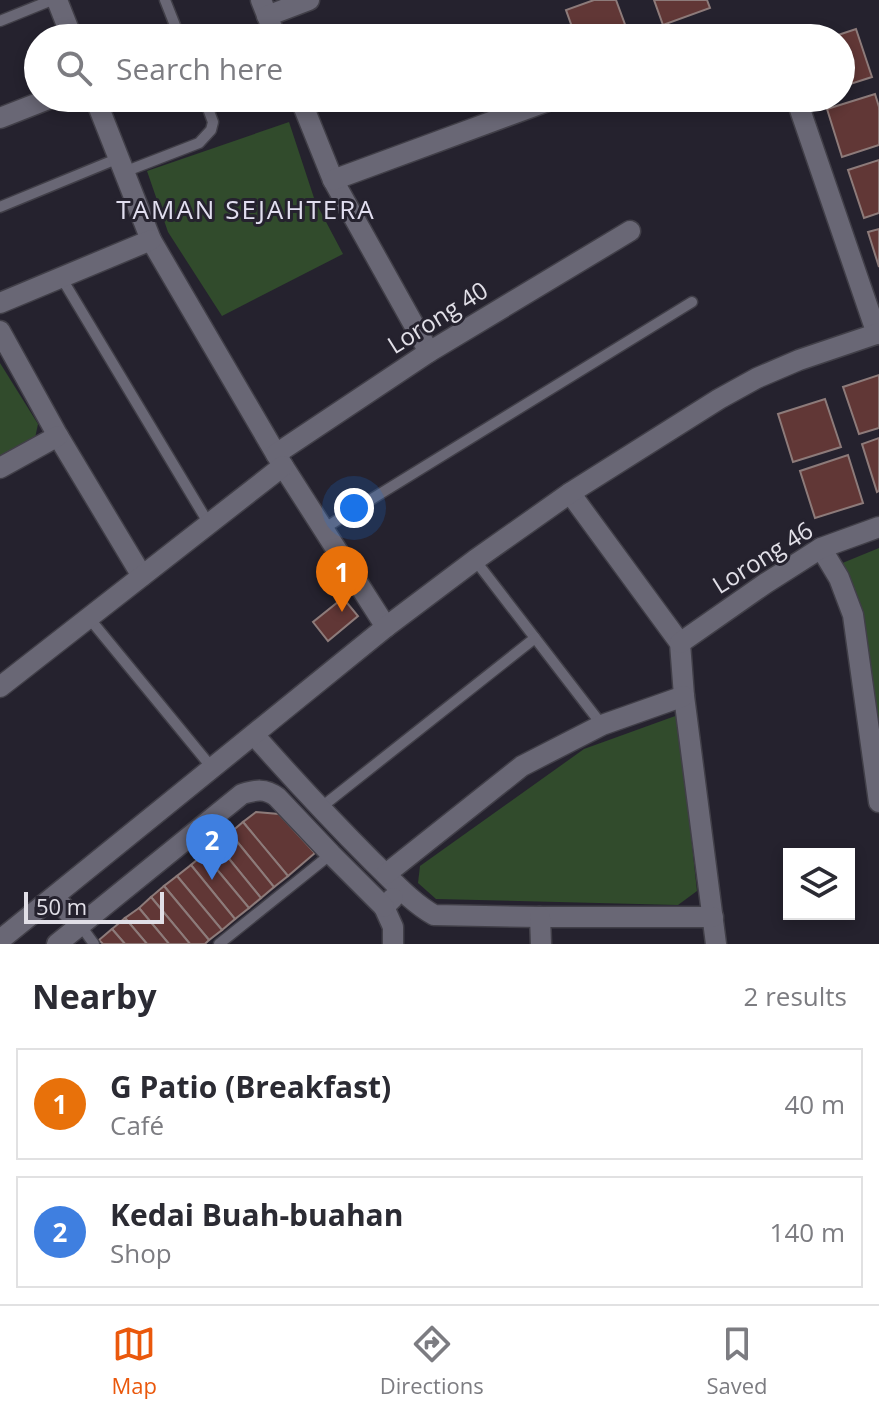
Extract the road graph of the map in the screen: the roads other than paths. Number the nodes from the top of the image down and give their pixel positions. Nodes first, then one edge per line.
1 (54, 0) edge
2 (165, 0) edge
3 (309, 0) edge
4 (264, 8) edge
5 (0, 21) edge
6 (65, 24) edge
7 (174, 24) edge
8 (24, 109) edge
9 (101, 112) edge
10 (209, 112) edge
11 (306, 112) edge
12 (518, 112) edge
13 (801, 112) edge
14 (0, 118) edge
15 (122, 165) junction
16 (333, 180) junction
17 (0, 207) edge
18 (630, 231) dead end
19 (151, 240) junction
20 (61, 277) junction
21 (692, 302) dead end
22 (0, 303) edge
23 (0, 331) edge
24 (878, 334) edge
25 (429, 352) junction
26 (58, 436) junction
27 (279, 460) junction
28 (0, 468) edge
29 (570, 493) junction
30 (209, 524) junction
31 (879, 527) edge
32 (323, 529) junction
33 (821, 548) junction
34 (475, 560) junction
35 (142, 576) junction
36 (89, 618) junction
37 (386, 627) junction
38 (535, 638) junction
39 (680, 643) junction
40 (0, 687) edge
41 (684, 696) junction
42 (602, 725) junction
43 (254, 735) junction
44 (875, 747) edge
45 (213, 769) junction
46 (879, 802) edge
47 (319, 809) junction
48 (331, 854) junction
49 (386, 874) junction
50 (401, 890) junction
51 (54, 897) junction
52 (384, 907) junction
53 (540, 917) junction
54 (713, 917) junction
55 (81, 926) junction
56 (0, 940) edge
57 (57, 944) edge
58 (94, 944) edge
59 (219, 944) edge
60 (393, 944) edge
61 (541, 944) edge
62 (716, 944) edge

1 - 5 lane
1 - 6 street
2 - 7 lane
3 - 4 street
8 - 14 street
9 - 15 street
10 - 15 lane
11 - 16 street
12 - 16 street
13 - 24 street
15 - 17 lane
15 - 19 street
16 - 25 street
18 - 25 street, Lorong 40
19 - 20 street
19 - 27 street
20 - 22 street
20 - 30 lane
21 - 32 lane
23 - 26 street
24 - 29 street
25 - 27 street, Lorong 40
26 - 28 street
26 - 35 street
27 - 30 street, Lorong 40
27 - 32 street
29 - 34 street
29 - 39 street
30 - 35 street, Lorong 40
31 - 33 street, Lorong 46
32 - 37 street
33 - 39 street, Lorong 46
33 - 44 street
34 - 37 street
34 - 38 lane
35 - 36 street, Lorong 40
36 - 40 street, Lorong 40
36 - 45 lane
37 - 43 street
38 - 42 lane
38 - 47 lane
39 - 41 street
41 - 42 street
41 - 54 street
42 - 49 street
43 - 45 street
43 - 47 street
44 - 46 street
45 - 51 street
47 - 49 street
48 - 52 street
48 - 55 street
48 - 59 lane
49 - 50 street
50 - 52 street
50 - 53 street
51 - 55 street
51 - 56 street
52 - 60 street
53 - 54 street
53 - 61 street
54 - 62 street
55 - 57 street
55 - 58 lane

